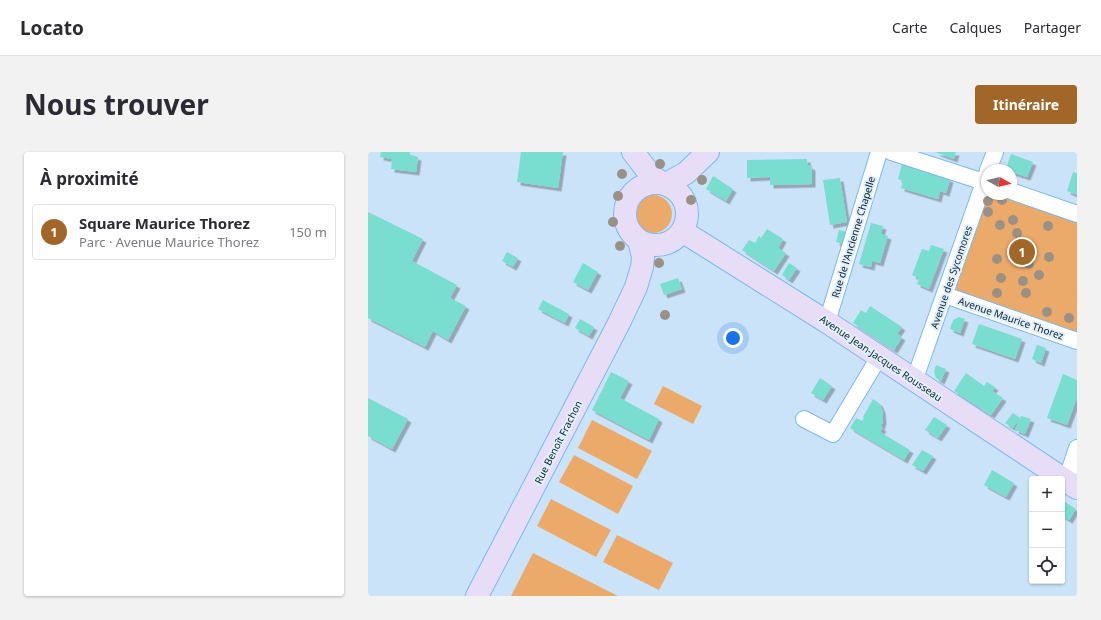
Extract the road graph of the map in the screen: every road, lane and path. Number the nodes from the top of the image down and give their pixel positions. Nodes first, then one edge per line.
1 (632, 152) edge
2 (879, 152) edge
3 (891, 152) edge
4 (995, 152) edge
5 (704, 156) edge
6 (991, 164) edge
7 (981, 175) edge
8 (663, 183) junction
9 (637, 189) junction
10 (1017, 193) edge
11 (981, 194) edge
12 (684, 199) junction
13 (1077, 214) edge
14 (674, 237) junction
15 (639, 240) junction
16 (636, 287) junction
17 (945, 294) junction
18 (827, 322) junction
19 (1077, 341) edge
20 (879, 357) junction
21 (914, 381) junction
22 (804, 419) dead end
23 (1077, 448) edge
24 (1071, 485) edge
25 (478, 596) edge

1 - 8 main road
1 - 9 main road
2 - 18 street, Rue de l'Ancienne Chapelle
3 - 7 street
4 - 6 street, Avenue des Sycomores
5 - 8 main road
5 - 12 main road
8 - 9 main road
8 - 12 main road
9 - 15 main road
10 - 13 street
11 - 17 street, Avenue des Sycomores
12 - 14 main road
14 - 15 main road
14 - 16 main road
14 - 18 main road, Avenue Jean-Jacques Rousseau
15 - 16 main road
16 - 25 main road, Rue Benoît Frachon
17 - 19 street, Avenue Maurice Thorez
17 - 21 street, Avenue des Sycomores
18 - 20 main road, Avenue Jean-Jacques Rousseau
20 - 21 main road, Avenue Jean-Jacques Rousseau
20 - 22 street
21 - 24 main road, Avenue Jean-Jacques Rousseau
23 - 24 street

